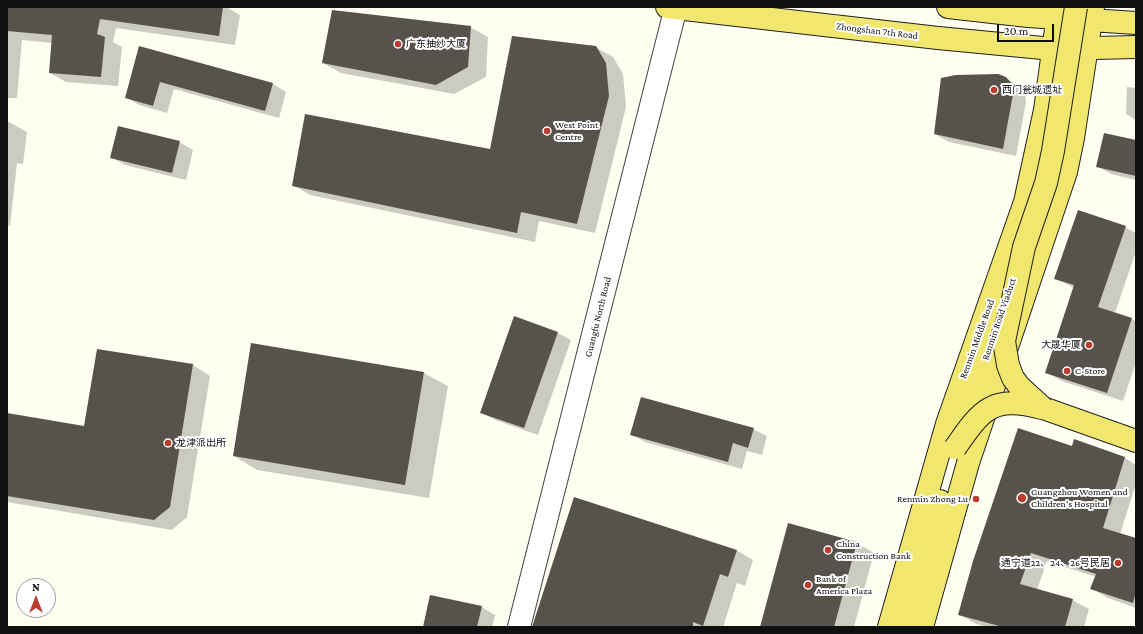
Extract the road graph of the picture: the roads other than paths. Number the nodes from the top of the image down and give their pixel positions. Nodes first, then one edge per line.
1 (673, 7) edge
2 (948, 7) edge
3 (1058, 12) edge
4 (1087, 12) edge
5 (1136, 23) edge
6 (1136, 47) edge
7 (1053, 48) junction
8 (1087, 49) junction
9 (1024, 247) junction
10 (1043, 408) junction
11 (1136, 440) edge
12 (955, 448) junction
13 (519, 627) edge
14 (889, 627) edge
15 (905, 627) edge
16 (922, 627) edge

1 - 7 main road, Zhongshan 7th Road
1 - 13 street, Guangfu North Road
2 - 3 main road
3 - 4 main road
3 - 7 main road, Renmin Middle Road
4 - 5 main road
4 - 8 main road
4 - 9 main road, Renmin Road Viaduct, bridge
6 - 8 main road, Zhongshan 7th Road
7 - 8 main road, Zhongshan 7th Road
7 - 14 main road, Renmin Middle Road
8 - 16 main road
9 - 10 main road, bridge
9 - 12 main road, Renmin Road Viaduct, bridge
10 - 11 main road
10 - 12 main road, bridge
12 - 15 main road, Renmin Road Viaduct

